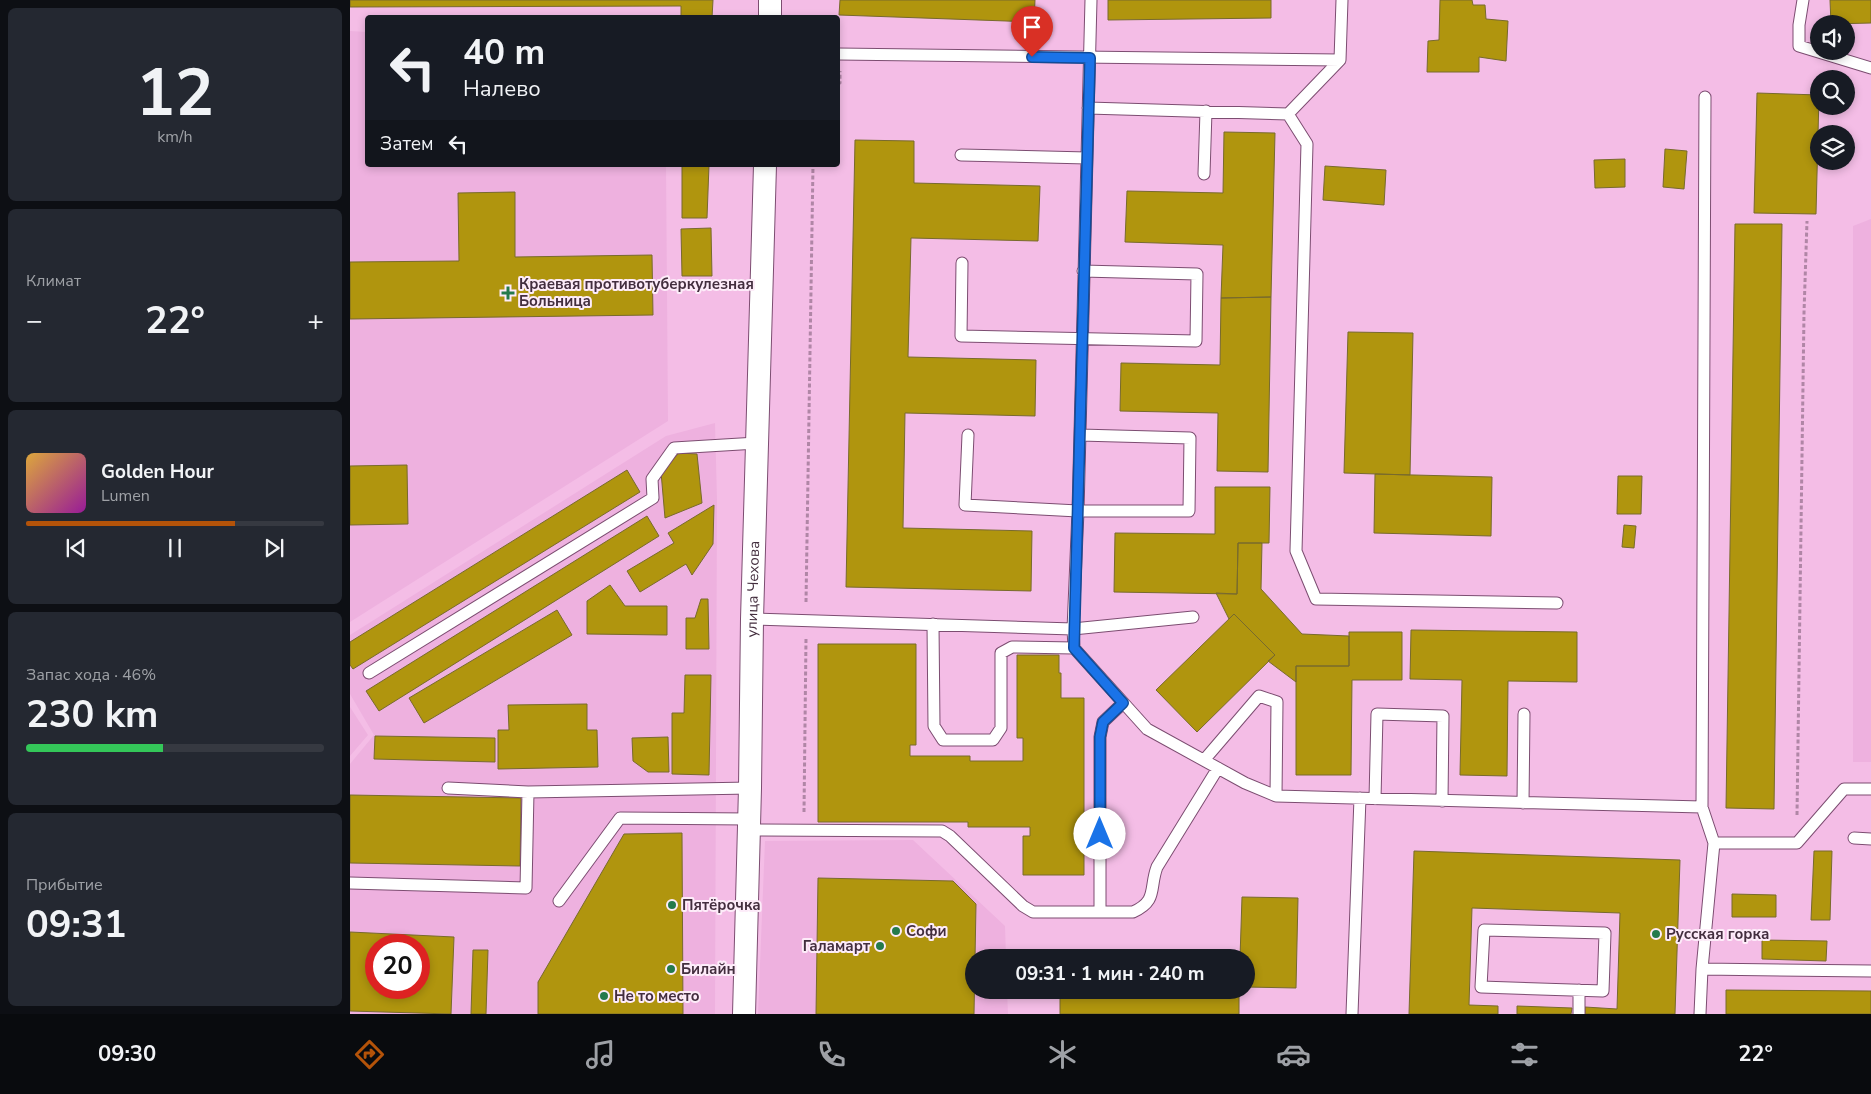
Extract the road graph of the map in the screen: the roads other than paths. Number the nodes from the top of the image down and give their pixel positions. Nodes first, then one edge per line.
1 (770, 0) edge
2 (1091, 0) edge
3 (1342, 0) edge
4 (1803, 0) edge
5 (770, 15) edge
6 (840, 54) edge
7 (1090, 58) junction
8 (1340, 60) junction
9 (1871, 68) edge
10 (1705, 98) dead end
11 (1088, 108) junction
12 (1206, 111) junction
13 (1288, 114) junction
14 (961, 155) dead end
15 (1087, 158) junction
16 (765, 167) edge
17 (1204, 174) dead end
18 (962, 263) dead end
19 (1083, 271) junction
20 (1081, 338) junction
21 (968, 435) dead end
22 (1080, 435) junction
23 (757, 443) junction
24 (1078, 511) junction
25 (1557, 604) dead end
26 (1193, 617) dead end
27 (752, 619) junction
28 (933, 624) junction
29 (1073, 629) junction
30 (1074, 648) junction
31 (369, 673) dead end
32 (1123, 703) junction
33 (1524, 714) dead end
34 (1205, 759) junction
35 (1218, 768) junction
36 (448, 788) dead end
37 (750, 788) junction
38 (1871, 789) edge
39 (528, 792) junction
40 (1276, 796) junction
41 (1360, 798) junction
42 (1374, 799) junction
43 (1442, 800) junction
44 (1523, 803) junction
45 (1702, 807) junction
46 (749, 824) junction
47 (1854, 838) dead end
48 (1871, 840) edge
49 (1714, 843) junction
50 (350, 883) edge
51 (559, 901) dead end
52 (1100, 912) junction
53 (1702, 969) junction
54 (1871, 970) edge
55 (1579, 990) junction
56 (744, 1014) edge
57 (1352, 1014) edge
58 (1579, 1014) edge
59 (1700, 1014) edge

1 - 5 street
2 - 7 lane
3 - 8 lane
4 - 9 lane
6 - 7 lane
7 - 8 lane
7 - 11 lane
8 - 13 lane
10 - 45 lane
11 - 12 lane
11 - 15 lane
12 - 13 lane
12 - 17 lane
13 - 25 lane
14 - 15 lane
15 - 19 lane
16 - 23 street, улица Чехова
18 - 20 lane
19 - 20 lane
19 - 20 lane
20 - 22 lane
21 - 24 lane
22 - 24 lane
22 - 24 lane
23 - 27 street, улица Чехова
23 - 31 lane
24 - 29 lane
26 - 29 lane
27 - 28 lane
27 - 37 street, улица Чехова
28 - 29 lane
28 - 30 lane
29 - 30 lane
30 - 32 lane
32 - 34 lane
32 - 52 lane
33 - 44 lane
34 - 35 lane
34 - 40 lane
35 - 40 lane
35 - 52 lane
36 - 39 lane
37 - 39 lane
37 - 46 street, улица Чехова
38 - 49 lane
39 - 50 lane
40 - 41 lane
41 - 42 lane
41 - 57 lane
42 - 43 lane
42 - 43 lane
43 - 44 lane
44 - 45 lane
45 - 49 lane
46 - 51 lane
46 - 52 lane
46 - 56 street, улица Чехова
47 - 48 lane
49 - 53 lane
53 - 54 lane
53 - 59 lane
55 - 55 lane
55 - 58 lane

